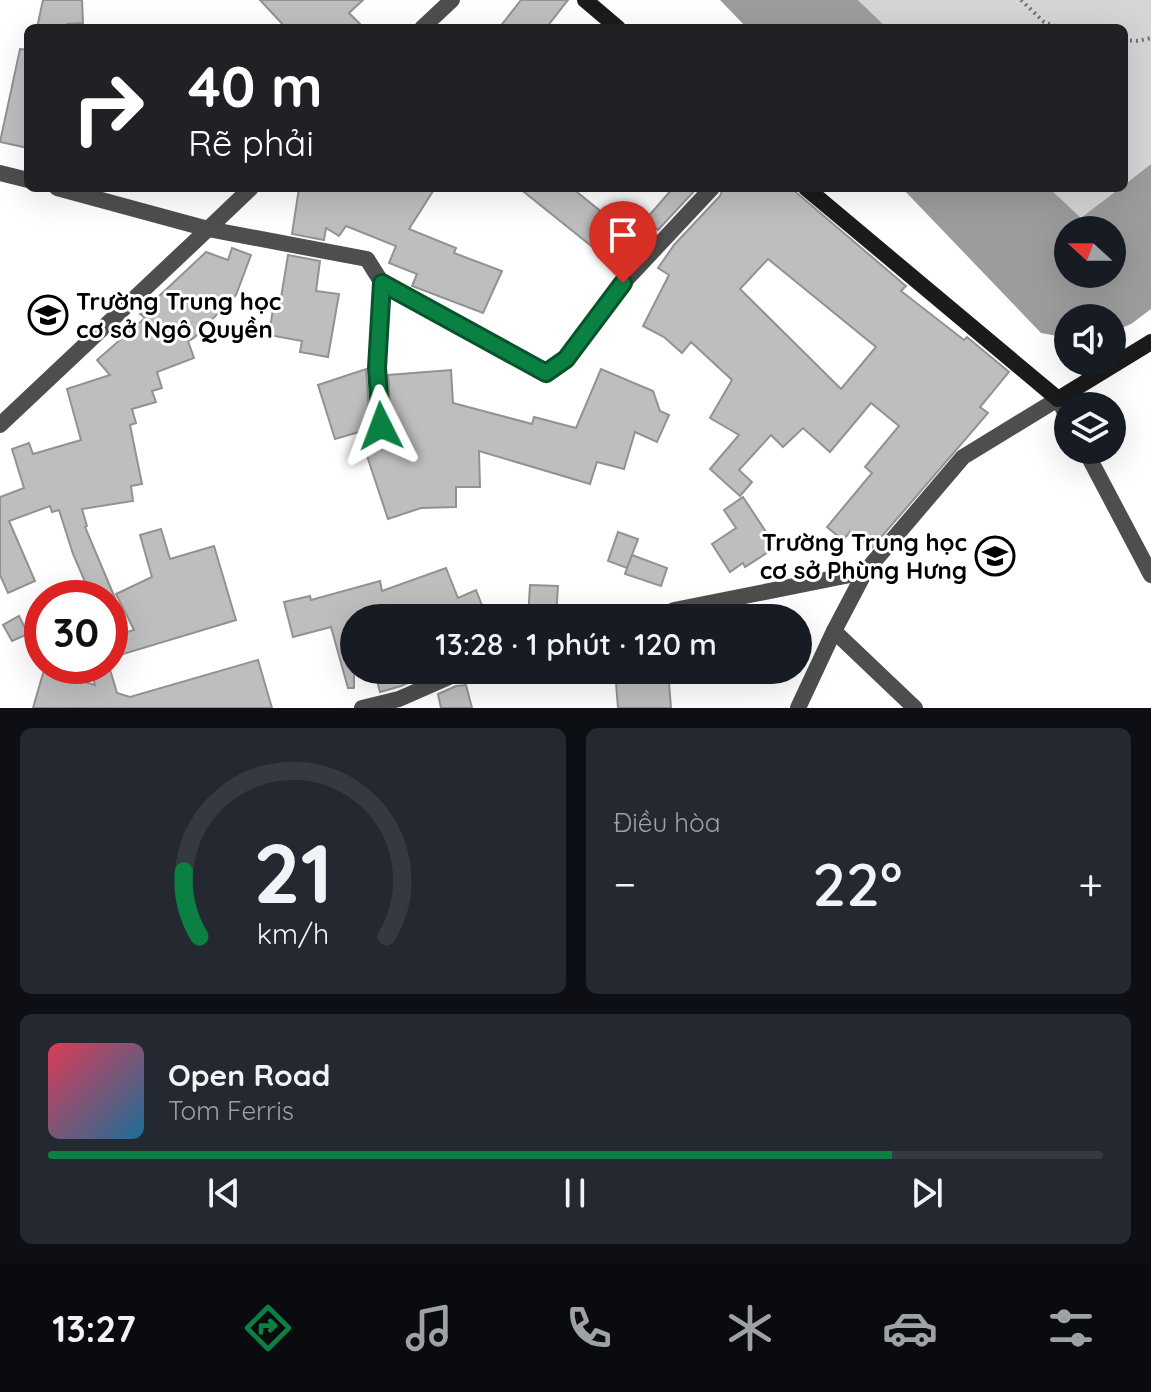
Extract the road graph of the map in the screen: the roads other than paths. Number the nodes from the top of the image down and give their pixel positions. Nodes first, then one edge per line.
1 (452, 0) edge
2 (585, 0) edge
3 (426, 24) edge
4 (613, 24) edge
5 (0, 173) edge
6 (24, 179) edge
7 (72, 192) edge
8 (247, 192) edge
9 (708, 192) edge
10 (811, 192) edge
11 (208, 229) junction
12 (382, 283) junction
13 (1151, 342) edge
14 (1069, 392) edge
15 (1054, 396) edge
16 (1054, 401) edge
17 (0, 425) edge
18 (381, 426) dead end
19 (1092, 464) edge
20 (865, 572) junction
21 (1151, 575) edge
22 (704, 604) edge
23 (834, 631) junction
24 (433, 684) edge
25 (800, 704) edge
26 (362, 708) edge
27 (915, 708) edge

1 - 3 street
2 - 4 main road
5 - 6 street
7 - 11 street
8 - 11 street
9 - 12 street
10 - 15 main road
11 - 12 street
11 - 17 street
12 - 18 street
13 - 14 main road
16 - 20 street
19 - 21 street
20 - 22 street
20 - 23 street
23 - 25 street
23 - 27 street
24 - 26 street

